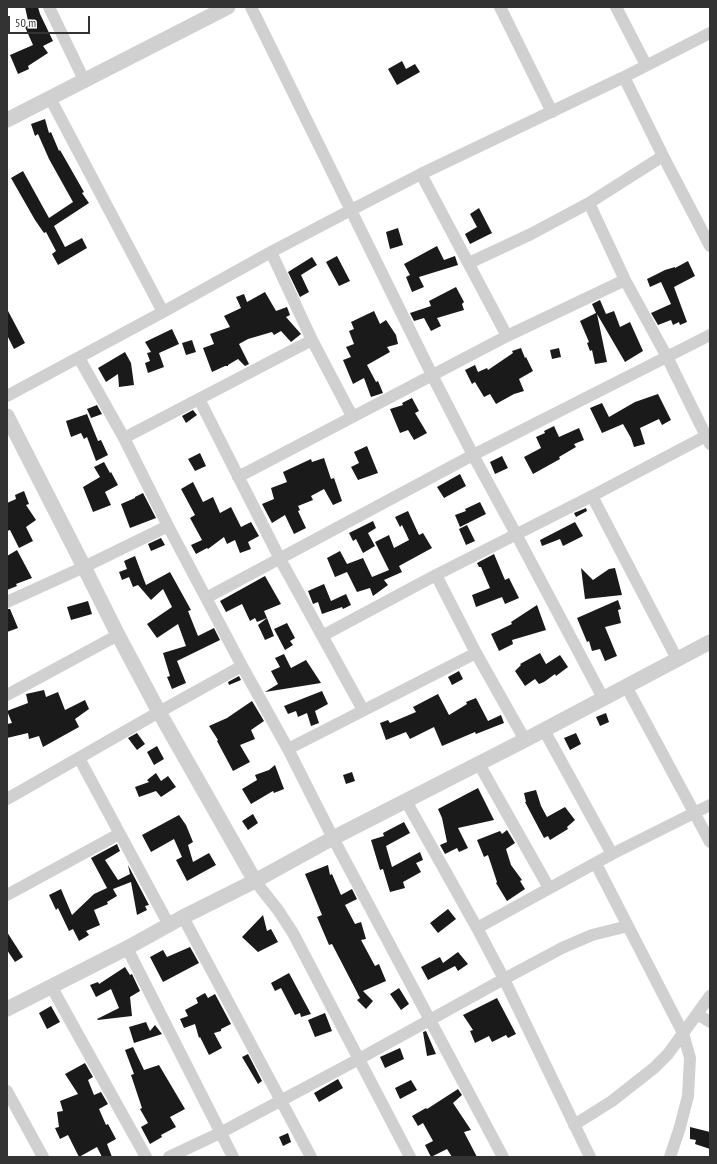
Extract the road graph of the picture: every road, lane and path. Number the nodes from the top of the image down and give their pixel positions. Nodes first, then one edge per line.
1 (48, 7) edge
2 (228, 7) edge
3 (251, 7) edge
4 (500, 7) edge
5 (616, 7) edge
6 (707, 34) edge
7 (710, 47) edge
8 (646, 66) junction
9 (624, 77) junction
10 (84, 80) junction
11 (50, 98) junction
12 (552, 112) junction
13 (7, 120) edge
14 (662, 156) junction
15 (421, 174) junction
16 (589, 204) junction
17 (350, 210) junction
18 (709, 240) edge
19 (271, 252) junction
20 (469, 263) junction
21 (625, 280) junction
22 (163, 312) junction
23 (710, 335) edge
24 (507, 336) junction
25 (312, 340) junction
26 (667, 357) junction
27 (79, 358) junction
28 (432, 375) junction
29 (7, 396) edge
30 (199, 399) junction
31 (7, 416) edge
32 (352, 416) junction
33 (124, 438) junction
34 (708, 440) edge
35 (473, 456) junction
36 (238, 477) junction
37 (592, 496) junction
38 (168, 526) junction
39 (516, 534) junction
40 (280, 559) junction
41 (84, 566) junction
42 (436, 575) junction
43 (206, 598) junction
44 (7, 602) edge
45 (118, 635) junction
46 (322, 636) junction
47 (709, 645) edge
48 (476, 653) junction
49 (676, 659) junction
50 (242, 666) junction
51 (626, 686) junction
52 (7, 695) edge
53 (603, 698) junction
54 (363, 710) junction
55 (159, 712) junction
56 (544, 730) junction
57 (525, 740) junction
58 (288, 750) junction
59 (79, 758) junction
60 (479, 764) junction
61 (7, 799) edge
62 (406, 801) junction
63 (710, 805) edge
64 (694, 813) junction
65 (119, 834) junction
66 (333, 838) junction
67 (710, 842) edge
68 (612, 854) junction
69 (596, 864) junction
70 (255, 881) junction
71 (549, 888) junction
72 (7, 895) edge
73 (183, 917) junction
74 (169, 925) junction
75 (628, 926) junction
76 (477, 928) junction
77 (127, 948) junction
78 (504, 979) junction
79 (51, 986) junction
80 (710, 996) edge
81 (7, 1009) edge
82 (697, 1014) junction
83 (430, 1020) junction
84 (710, 1022) edge
85 (682, 1033) junction
86 (360, 1059) junction
87 (7, 1091) edge
88 (281, 1101) junction
89 (574, 1125) junction
90 (220, 1133) junction
91 (43, 1157) edge
92 (146, 1157) edge
93 (169, 1157) edge
94 (233, 1157) edge
95 (311, 1157) edge
96 (410, 1157) edge
97 (503, 1157) edge
98 (590, 1157) edge
99 (670, 1157) edge

1 - 10 street
2 - 10 street
3 - 17 street
4 - 12 street
5 - 8 street
6 - 7 street
6 - 8 street
8 - 9 street
9 - 12 street
9 - 14 street
10 - 11 street
11 - 13 street
11 - 22 street
12 - 15 street
14 - 16 street
14 - 18 street
15 - 17 street
15 - 20 street
16 - 20 street
16 - 21 street
17 - 19 street
17 - 28 street
19 - 22 street
19 - 25 street
20 - 24 street
21 - 24 street
21 - 26 street
22 - 27 street
23 - 26 street
24 - 28 street
25 - 30 street
25 - 32 street
26 - 34 street
26 - 35 street
27 - 29 street
27 - 33 street
28 - 32 street
28 - 35 street
30 - 33 street
30 - 36 street
31 - 41 street
32 - 36 street
33 - 38 street
34 - 37 street
35 - 39 street
35 - 40 street
36 - 40 street
37 - 39 street
37 - 49 street
38 - 41 street
38 - 43 street
39 - 42 street
39 - 53 street
40 - 43 street
40 - 46 street
41 - 44 street
41 - 45 street
42 - 46 street
42 - 48 street
43 - 50 street
45 - 52 street
45 - 55 street
46 - 54 street
47 - 49 street
48 - 54 street
48 - 57 street
49 - 51 street
50 - 55 street
50 - 58 street
51 - 53 street
51 - 64 street
53 - 56 street
54 - 58 street
55 - 59 street
55 - 70 street
56 - 57 street
56 - 68 street
57 - 60 street
58 - 66 street
59 - 61 street
59 - 65 street
60 - 62 street
60 - 71 street
62 - 66 street
62 - 76 street
63 - 64 street
64 - 67 street
64 - 68 street
65 - 72 street
65 - 74 street
66 - 70 street
66 - 83 street
68 - 69 street
69 - 71 street
69 - 75 street
70 - 73 street
70 - 86 street
71 - 76 street
73 - 74 street
73 - 88 street
74 - 77 street
75 - 78 street
75 - 85 street
76 - 78 street
77 - 79 street
77 - 90 street
78 - 83 street
78 - 89 street
79 - 81 street
79 - 92 street
80 - 82 street
82 - 84 street
82 - 85 street
83 - 86 street
83 - 97 street
85 - 89 street
85 - 99 street
86 - 88 street
86 - 96 street
87 - 91 street
88 - 90 street
88 - 95 street
89 - 98 street
90 - 93 street
90 - 94 street

